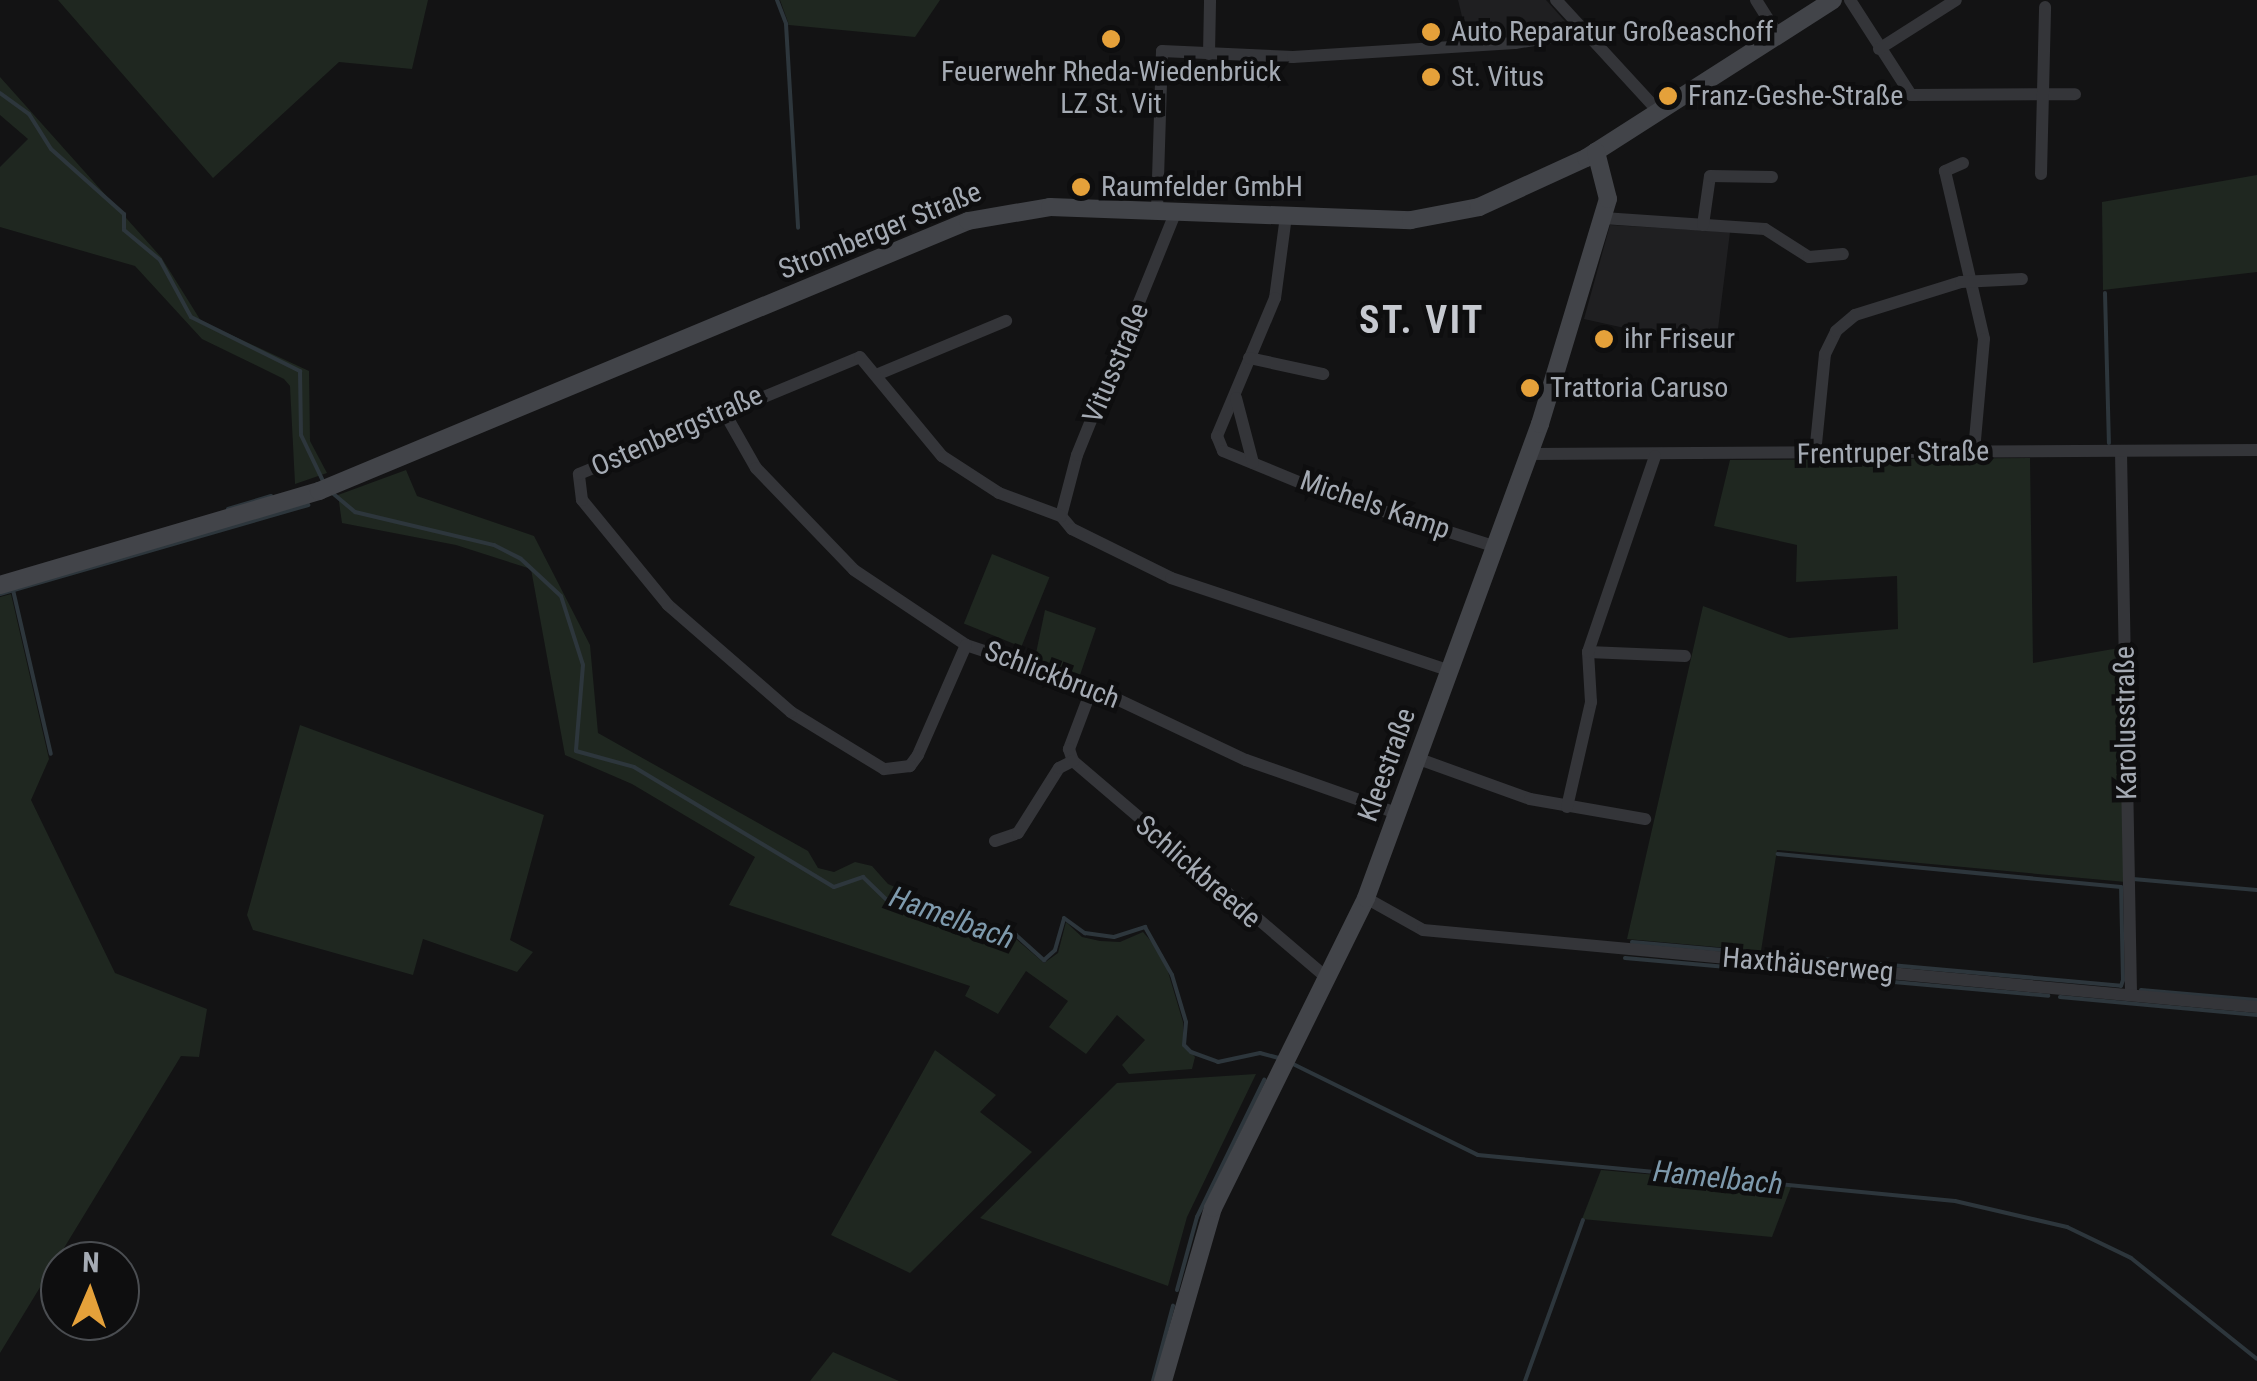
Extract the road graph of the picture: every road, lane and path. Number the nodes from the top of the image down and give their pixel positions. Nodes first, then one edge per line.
1 (1210, 0) edge
2 (1556, 0) edge
3 (1756, 0) edge
4 (1833, 0) edge
5 (1850, 0) edge
6 (1956, 0) edge
7 (2045, 7) dead end
8 (1585, 32) junction
9 (1778, 35) junction
10 (1880, 48) junction
11 (1208, 54) junction
12 (2075, 94) dead end
13 (2043, 96) junction
14 (1659, 112) junction
15 (1596, 152) junction
16 (1963, 163) dead end
17 (2041, 174) dead end
18 (1772, 177) dead end
19 (1166, 211) junction
20 (1286, 216) junction
21 (1603, 218) junction
22 (1703, 225) junction
23 (1843, 254) dead end
24 (2022, 279) dead end
25 (1970, 280) junction
26 (1006, 321) dead end
27 (1249, 358) junction
28 (1324, 374) dead end
29 (876, 375) junction
30 (1236, 398) junction
31 (723, 410) junction
32 (2257, 450) edge
33 (1967, 451) junction
34 (2120, 452) junction
35 (1530, 454) junction
36 (1815, 454) junction
37 (1655, 456) junction
38 (1253, 463) junction
39 (1062, 516) junction
40 (1496, 548) junction
41 (0, 585) edge
42 (966, 645) junction
43 (1588, 652) junction
44 (1685, 656) dead end
45 (1451, 671) junction
46 (1089, 696) junction
47 (1420, 759) junction
48 (1072, 761) junction
49 (1567, 807) junction
50 (1399, 814) junction
51 (1645, 819) dead end
52 (995, 841) dead end
53 (1366, 898) junction
54 (1327, 978) junction
55 (2131, 994) junction
56 (2257, 1007) edge
57 (1163, 1381) edge

1 - 11 street
2 - 8 street
3 - 9 street
4 - 9 main road, Stromberger Straße
5 - 10 street
6 - 10 street
7 - 13 street
8 - 11 street
8 - 14 street
9 - 14 main road, Stromberger Straße
10 - 13 street
11 - 19 street
12 - 13 street
13 - 17 street
14 - 15 main road, Stromberger Straße
15 - 20 main road, Stromberger Straße
15 - 21 main road, Kleestraße
16 - 25 street
18 - 22 street
19 - 20 main road, Stromberger Straße
19 - 39 street, Vitusstraße
19 - 41 main road, Stromberger Straße
20 - 27 street, Michels Kamp
21 - 22 street
21 - 35 main road, Kleestraße
22 - 23 street
24 - 25 street
25 - 33 street
25 - 36 street
26 - 29 street
27 - 28 street
27 - 30 street, Michels Kamp
29 - 31 street, Ostenbergstraße
29 - 39 street
30 - 38 street
30 - 38 street, Michels Kamp
31 - 42 street, Schlickbruch
31 - 42 street, Ostenbergstraße
32 - 34 street, Frentruper Straße
33 - 34 street, Frentruper Straße
33 - 36 street, Frentruper Straße
34 - 55 street, Karolusstraße
35 - 37 street, Frentruper Straße
35 - 40 main road, Kleestraße
36 - 37 street, Frentruper Straße
37 - 43 street
38 - 40 street, Michels Kamp
39 - 45 street
40 - 45 main road, Kleestraße
42 - 46 street, Schlickbruch
43 - 44 street
43 - 49 street
45 - 47 main road, Kleestraße
46 - 48 street
46 - 50 street, Schlickbruch
47 - 49 street
47 - 50 main road, Kleestraße
48 - 52 street
48 - 54 street, Schlickbreede
49 - 51 street
50 - 53 main road, Kleestraße
53 - 54 main road, Kleestraße
53 - 55 street, Haxthäuserweg
54 - 57 main road, Kleestraße
55 - 56 street, Haxthäuserweg

